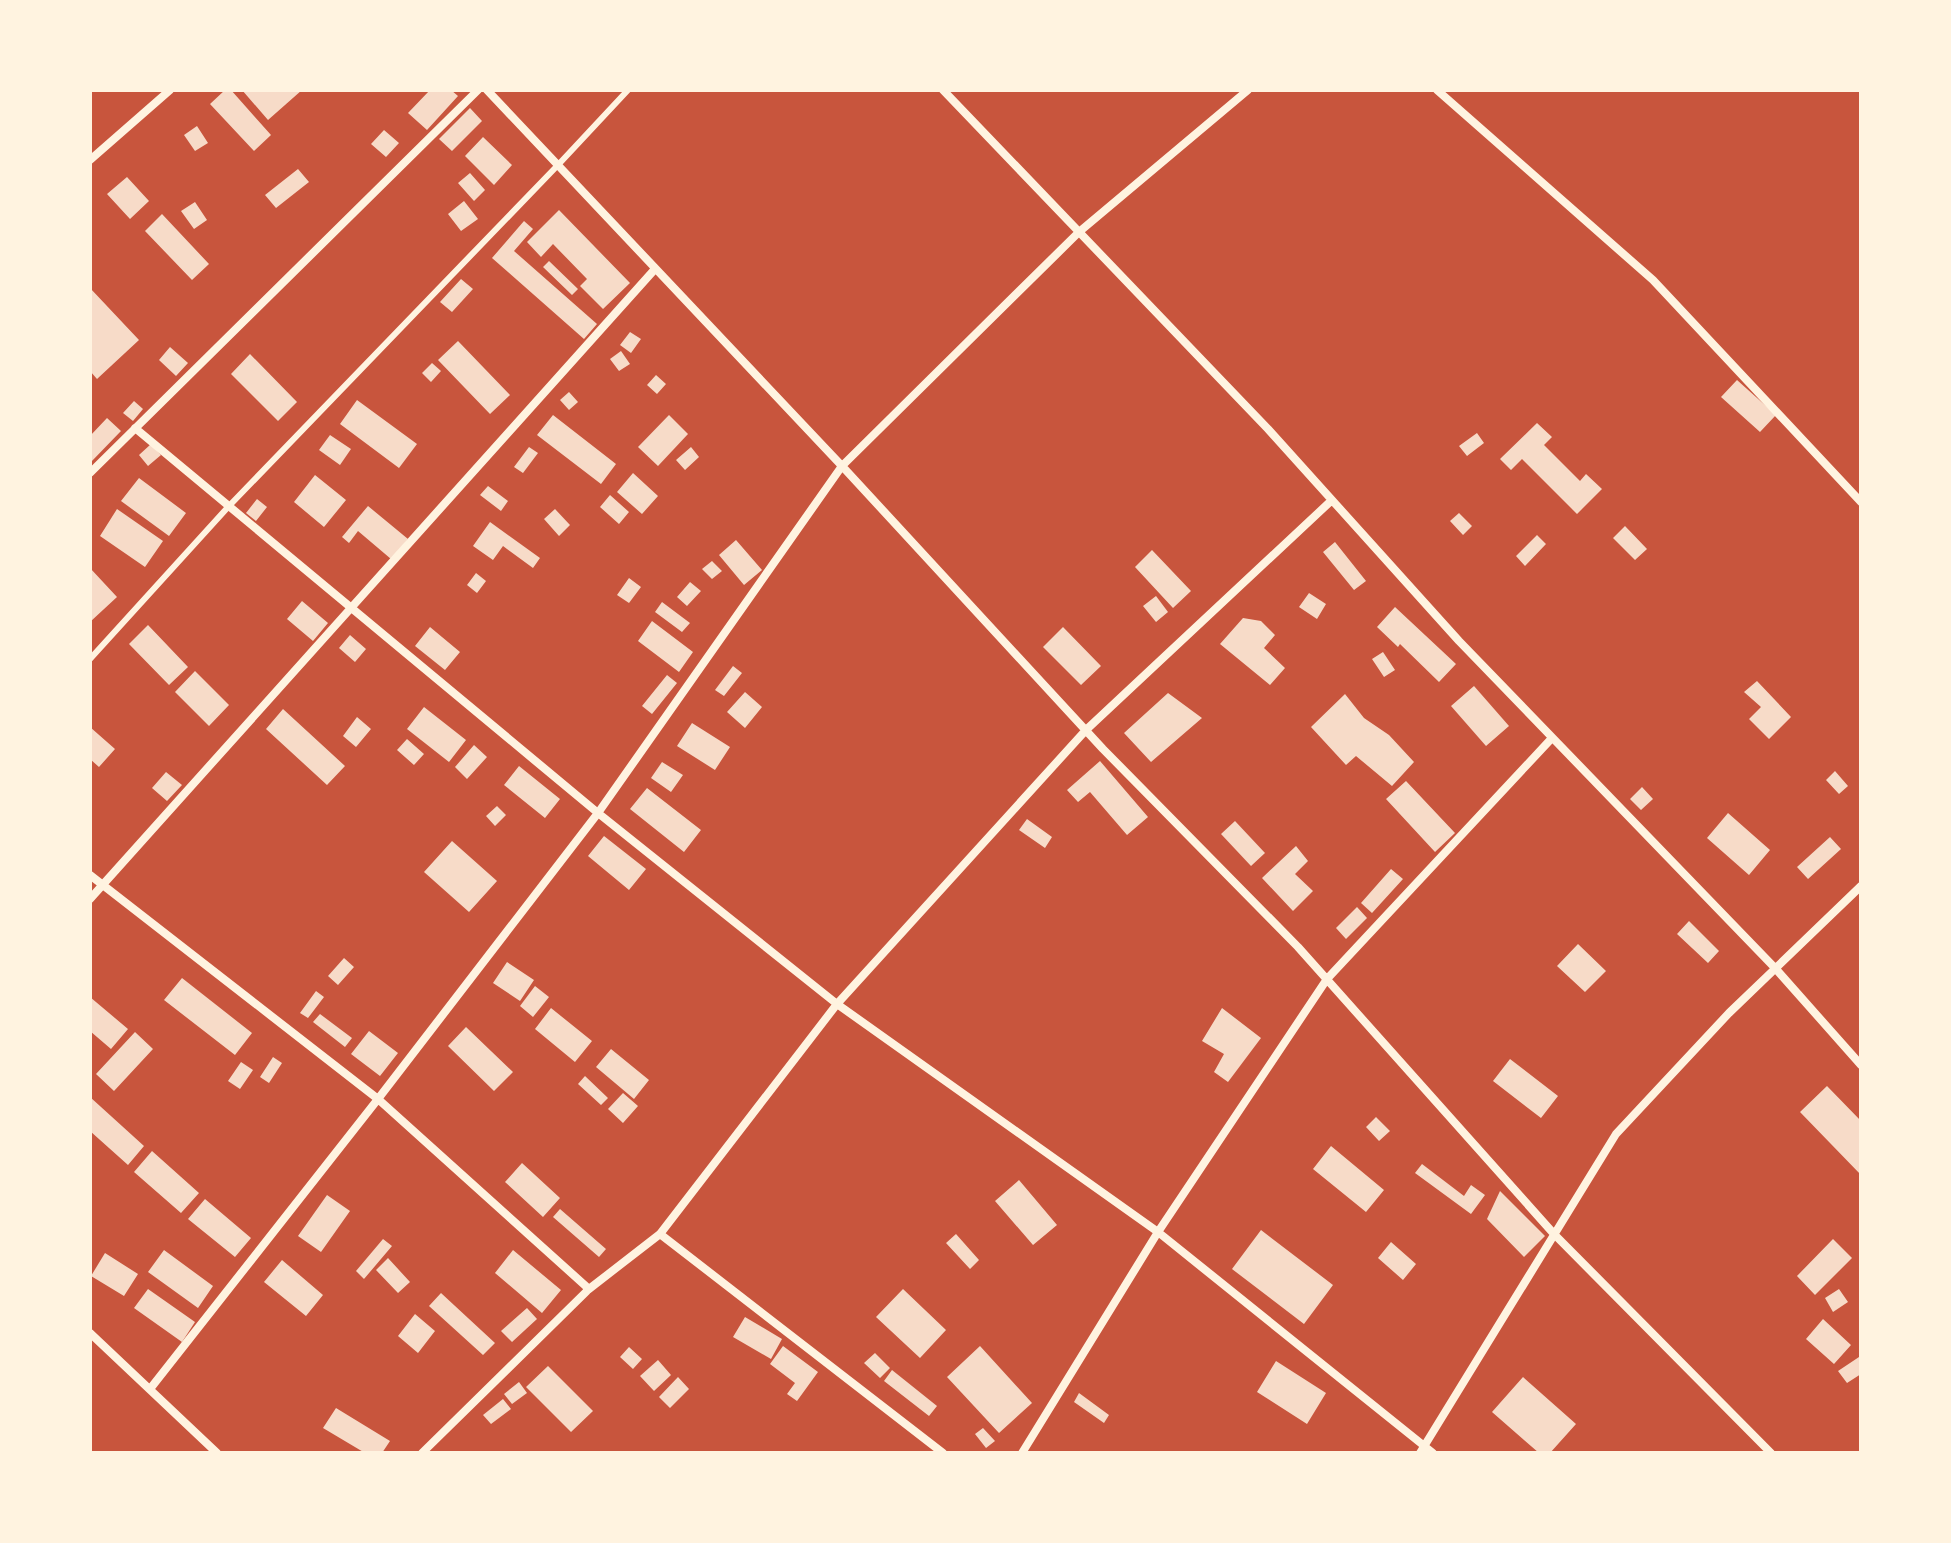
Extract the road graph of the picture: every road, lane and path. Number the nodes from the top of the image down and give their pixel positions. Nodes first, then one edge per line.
1 (170, 90) edge
2 (478, 90) edge
3 (487, 90) edge
4 (628, 90) edge
5 (943, 90) edge
6 (1248, 90) edge
7 (1437, 90) edge
8 (90, 160) edge
9 (558, 165) junction
10 (1079, 232) junction
11 (655, 269) junction
12 (135, 428) junction
13 (842, 466) junction
14 (90, 473) edge
15 (1332, 500) junction
16 (1861, 502) edge
17 (229, 506) junction
18 (351, 608) junction
19 (90, 659) edge
20 (1086, 730) junction
21 (1552, 738) junction
22 (598, 813) junction
23 (90, 875) edge
24 (102, 886) junction
25 (1861, 886) edge
26 (90, 899) edge
27 (1775, 968) junction
28 (1327, 979) junction
29 (837, 1004) junction
30 (1861, 1065) edge
31 (378, 1099) junction
32 (1158, 1232) junction
33 (660, 1234) junction
34 (1554, 1234) junction
35 (589, 1289) junction
36 (90, 1333) edge
37 (150, 1389) junction
38 (1422, 1450) edge
39 (217, 1453) edge
40 (422, 1453) edge
41 (943, 1453) edge
42 (1022, 1453) edge
43 (1433, 1453) edge
44 (1771, 1453) edge

1 - 8 street
2 - 12 street
3 - 9 street
4 - 9 lane
5 - 10 street
6 - 10 street
7 - 16 street
9 - 11 street
9 - 17 lane
10 - 13 street
10 - 15 street
11 - 13 street
11 - 18 street
12 - 14 street
12 - 17 street
13 - 20 street
13 - 22 street
15 - 20 street
15 - 21 street
17 - 18 street
17 - 19 lane
18 - 22 street
18 - 24 street
20 - 28 street
20 - 29 street
21 - 27 street
21 - 28 street
22 - 29 street
22 - 31 street
23 - 24 street
24 - 26 street
24 - 31 street
25 - 27 street
27 - 30 street
27 - 34 street
28 - 32 street
28 - 34 street
29 - 32 street
29 - 33 street
31 - 35 street
31 - 37 street
32 - 38 street
32 - 42 street
33 - 35 street
33 - 41 street
34 - 38 street
34 - 44 street
35 - 40 street
36 - 37 street
37 - 39 street
38 - 43 street

